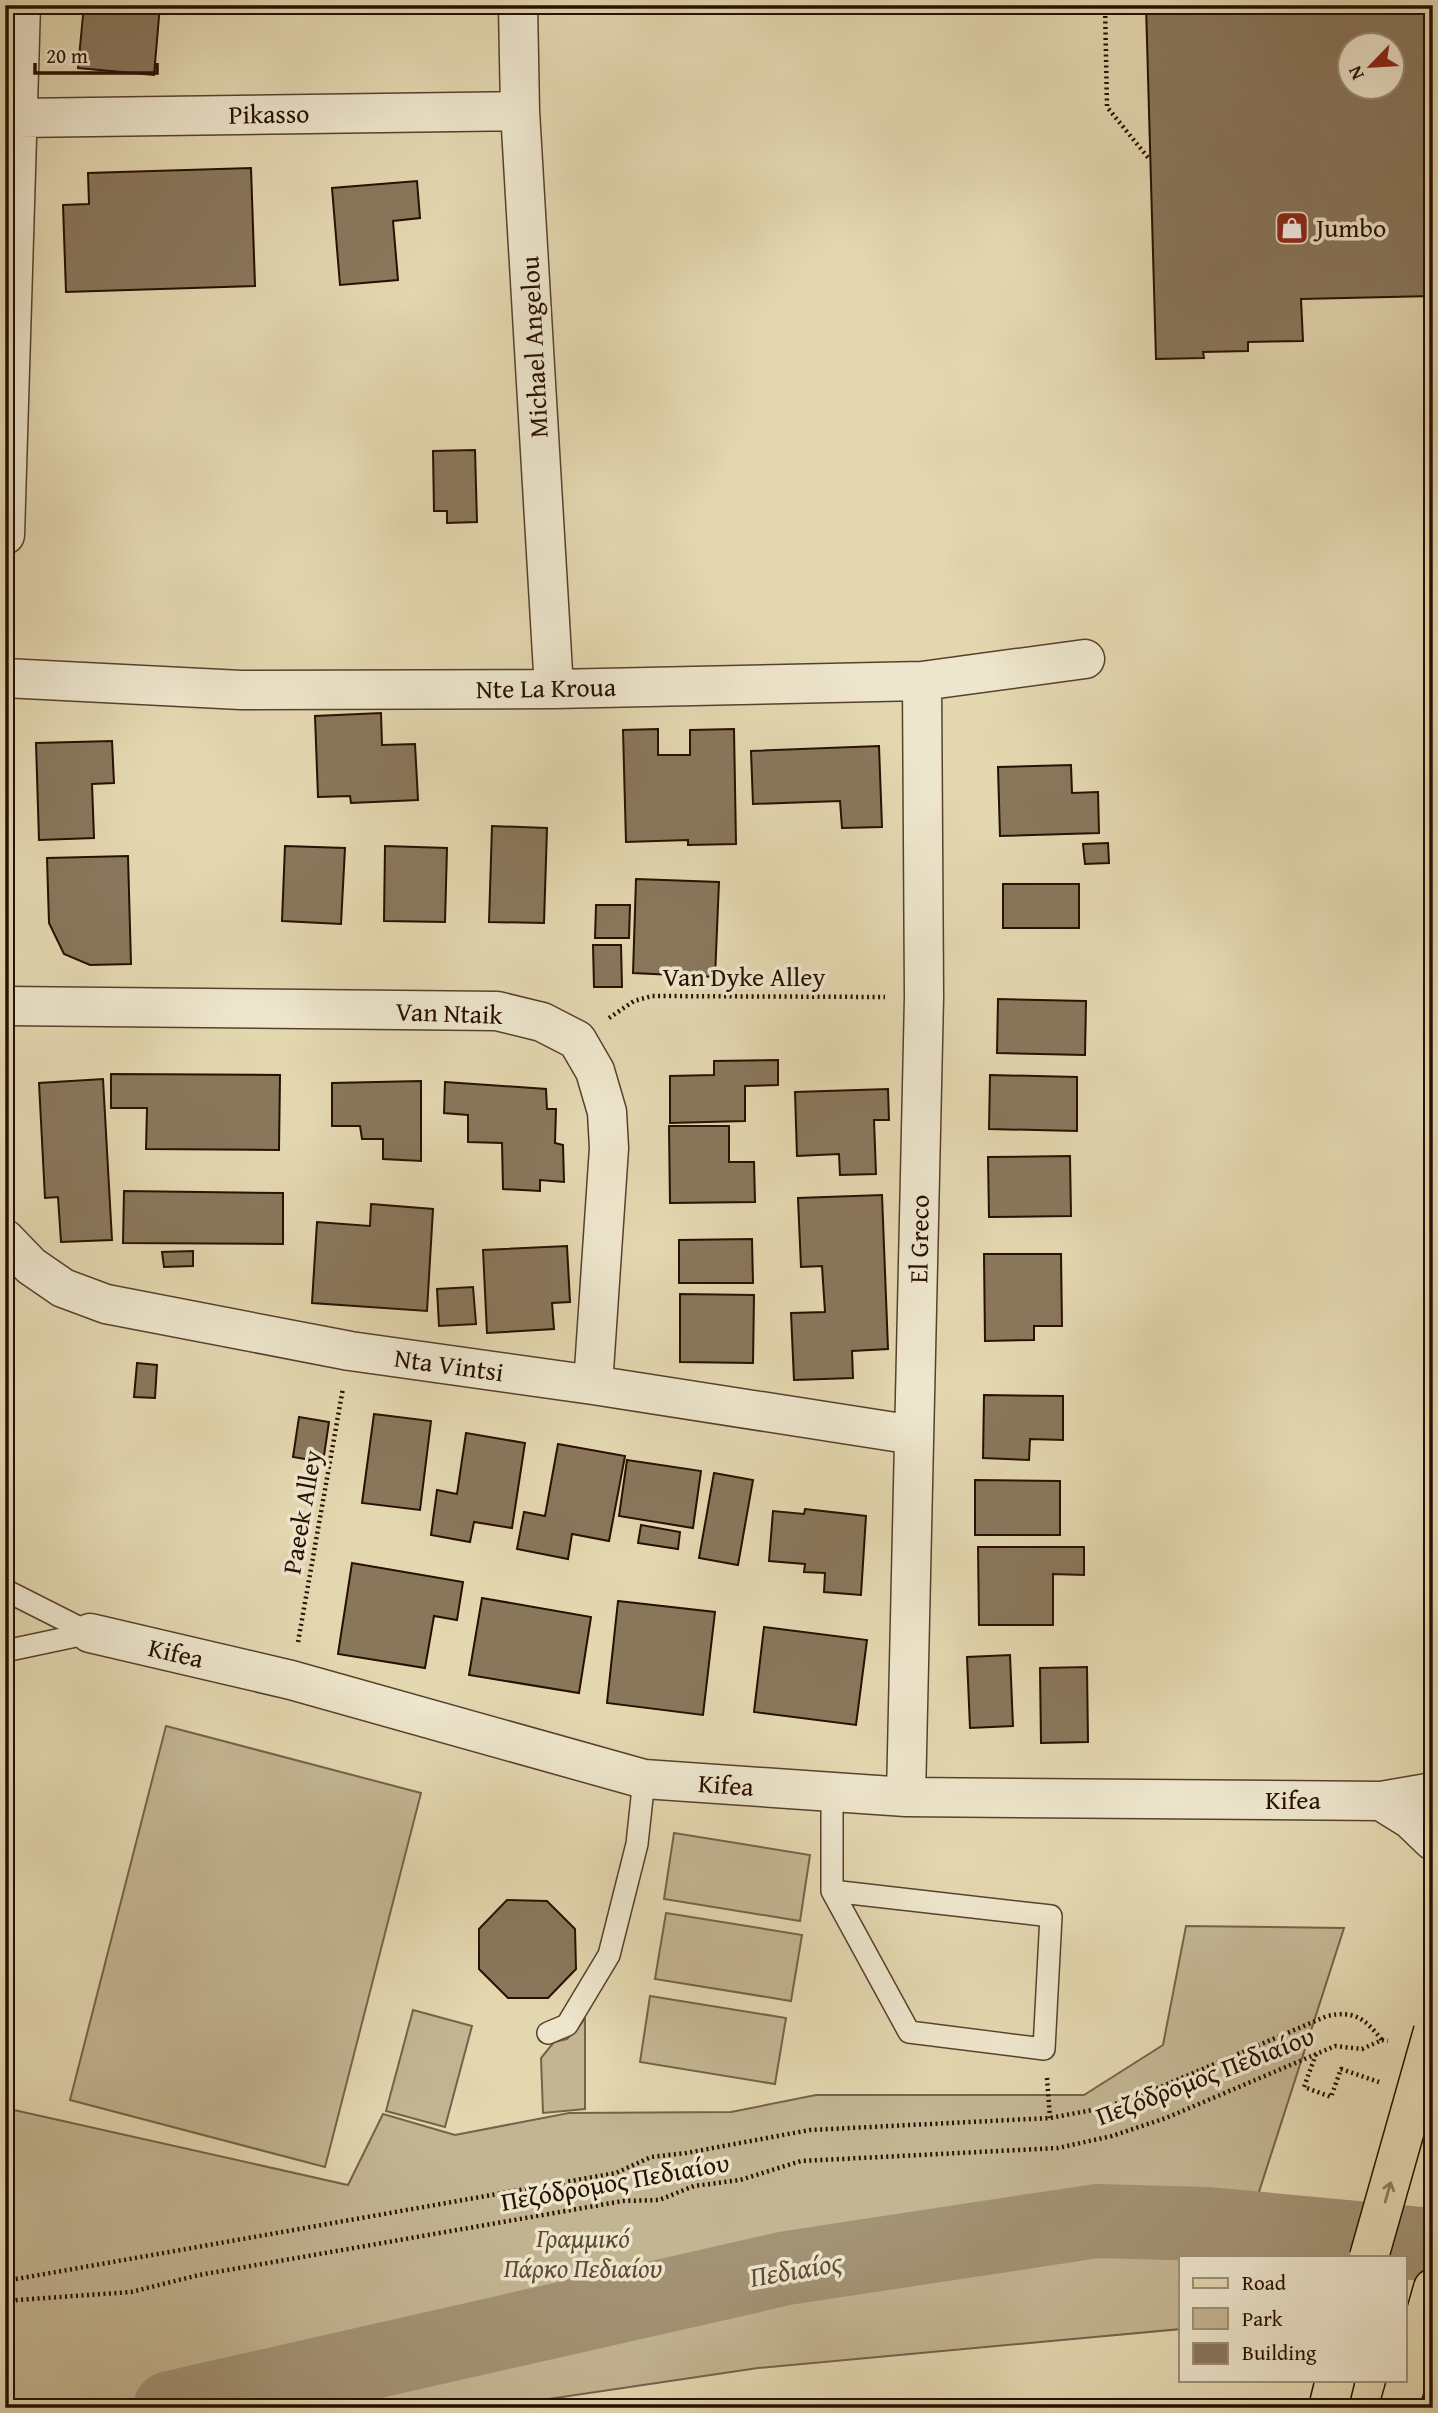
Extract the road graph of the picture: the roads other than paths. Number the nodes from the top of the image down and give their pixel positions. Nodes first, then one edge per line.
1 (21, 5) edge
2 (518, 5) edge
3 (520, 111) junction
4 (18, 118) junction
5 (6, 460) edge
6 (5, 535) edge
7 (1084, 659) dead end
8 (5, 678) edge
9 (922, 681) junction
10 (554, 689) junction
11 (5, 1006) edge
12 (5, 1239) edge
13 (593, 1385) junction
14 (914, 1435) junction
15 (5, 1590) edge
16 (90, 1633) junction
17 (5, 1651) edge
18 (644, 1779) junction
19 (832, 1792) junction
20 (1433, 1792) edge
21 (906, 1797) junction
22 (1381, 1801) junction
23 (1433, 1841) edge
24 (832, 1891) junction
25 (1433, 2031) edge
26 (548, 2034) dead end
27 (1369, 2256) edge
28 (1433, 2288) edge
29 (1334, 2382) edge
30 (1402, 2398) edge
31 (1328, 2408) edge

1 - 4 street
2 - 3 street, Michael Angelou
3 - 4 street, Pikasso
3 - 10 street, Michael Angelou
4 - 5 street
5 - 6 street
7 - 9 street, Nte La Kroua
8 - 10 street, Nte La Kroua
9 - 10 street, Nte La Kroua
9 - 14 street, El Greco
11 - 13 street, Van Ntaik
12 - 13 street, Nta Vintsi
13 - 14 street, Nta Vintsi
14 - 21 street, El Greco
15 - 16 lane
16 - 17 lane
16 - 18 street, Kifea
18 - 19 street, Kifea
18 - 26 lane
19 - 21 street, Kifea
19 - 24 lane
20 - 22 street, Kifea
21 - 22 street, Kifea
22 - 23 street
24 - 24 lane
27 -> 25 main road, bridge
28 - 30 main road
29 - 31 main road

